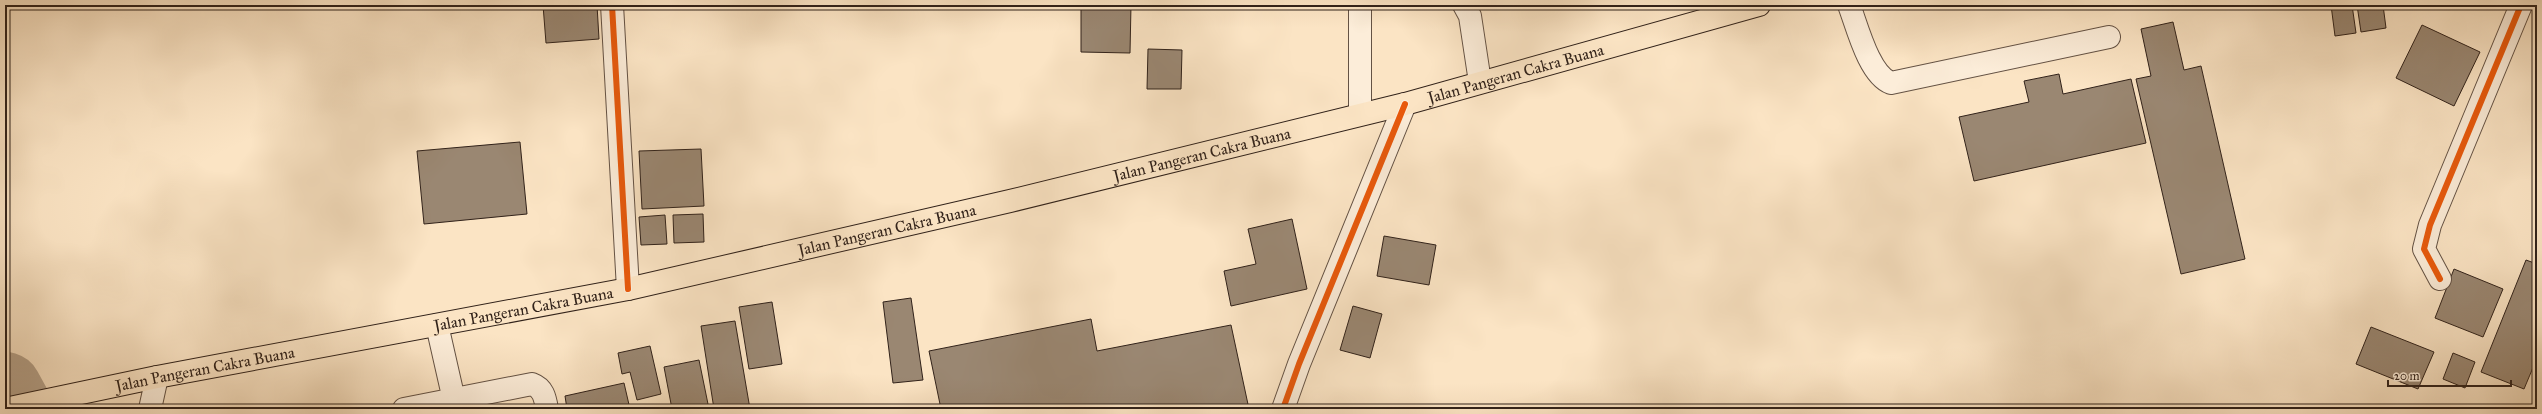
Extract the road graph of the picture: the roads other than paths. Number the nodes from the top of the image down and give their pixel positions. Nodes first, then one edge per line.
1 (612, 5) edge
2 (1360, 5) edge
3 (1464, 5) edge
4 (1759, 5) edge
5 (1849, 5) edge
6 (2521, 5) edge
7 (2109, 37) dead end
8 (1480, 82) junction
9 (1405, 104) junction
10 (1360, 113) junction
11 (2440, 279) dead end
12 (628, 289) junction
13 (437, 325) junction
14 (157, 377) junction
15 (454, 400) junction
16 (5, 409) edge
17 (150, 409) edge
18 (404, 409) edge
19 (548, 409) edge
20 (1283, 409) edge

1 - 12 street
2 - 10 street
3 - 8 street
4 - 8 main road, Jalan Pangeran Cakra Buana
5 - 7 street
6 - 11 street
8 - 9 main road, Jalan Pangeran Cakra Buana
9 - 10 main road, Jalan Pangeran Cakra Buana
9 - 20 street
10 - 12 main road, Jalan Pangeran Cakra Buana
12 - 13 main road, Jalan Pangeran Cakra Buana
13 - 14 main road, Jalan Pangeran Cakra Buana
13 - 15 street
14 - 16 main road, Jalan Pangeran Cakra Buana
14 - 17 street
15 - 18 street
15 - 19 street

